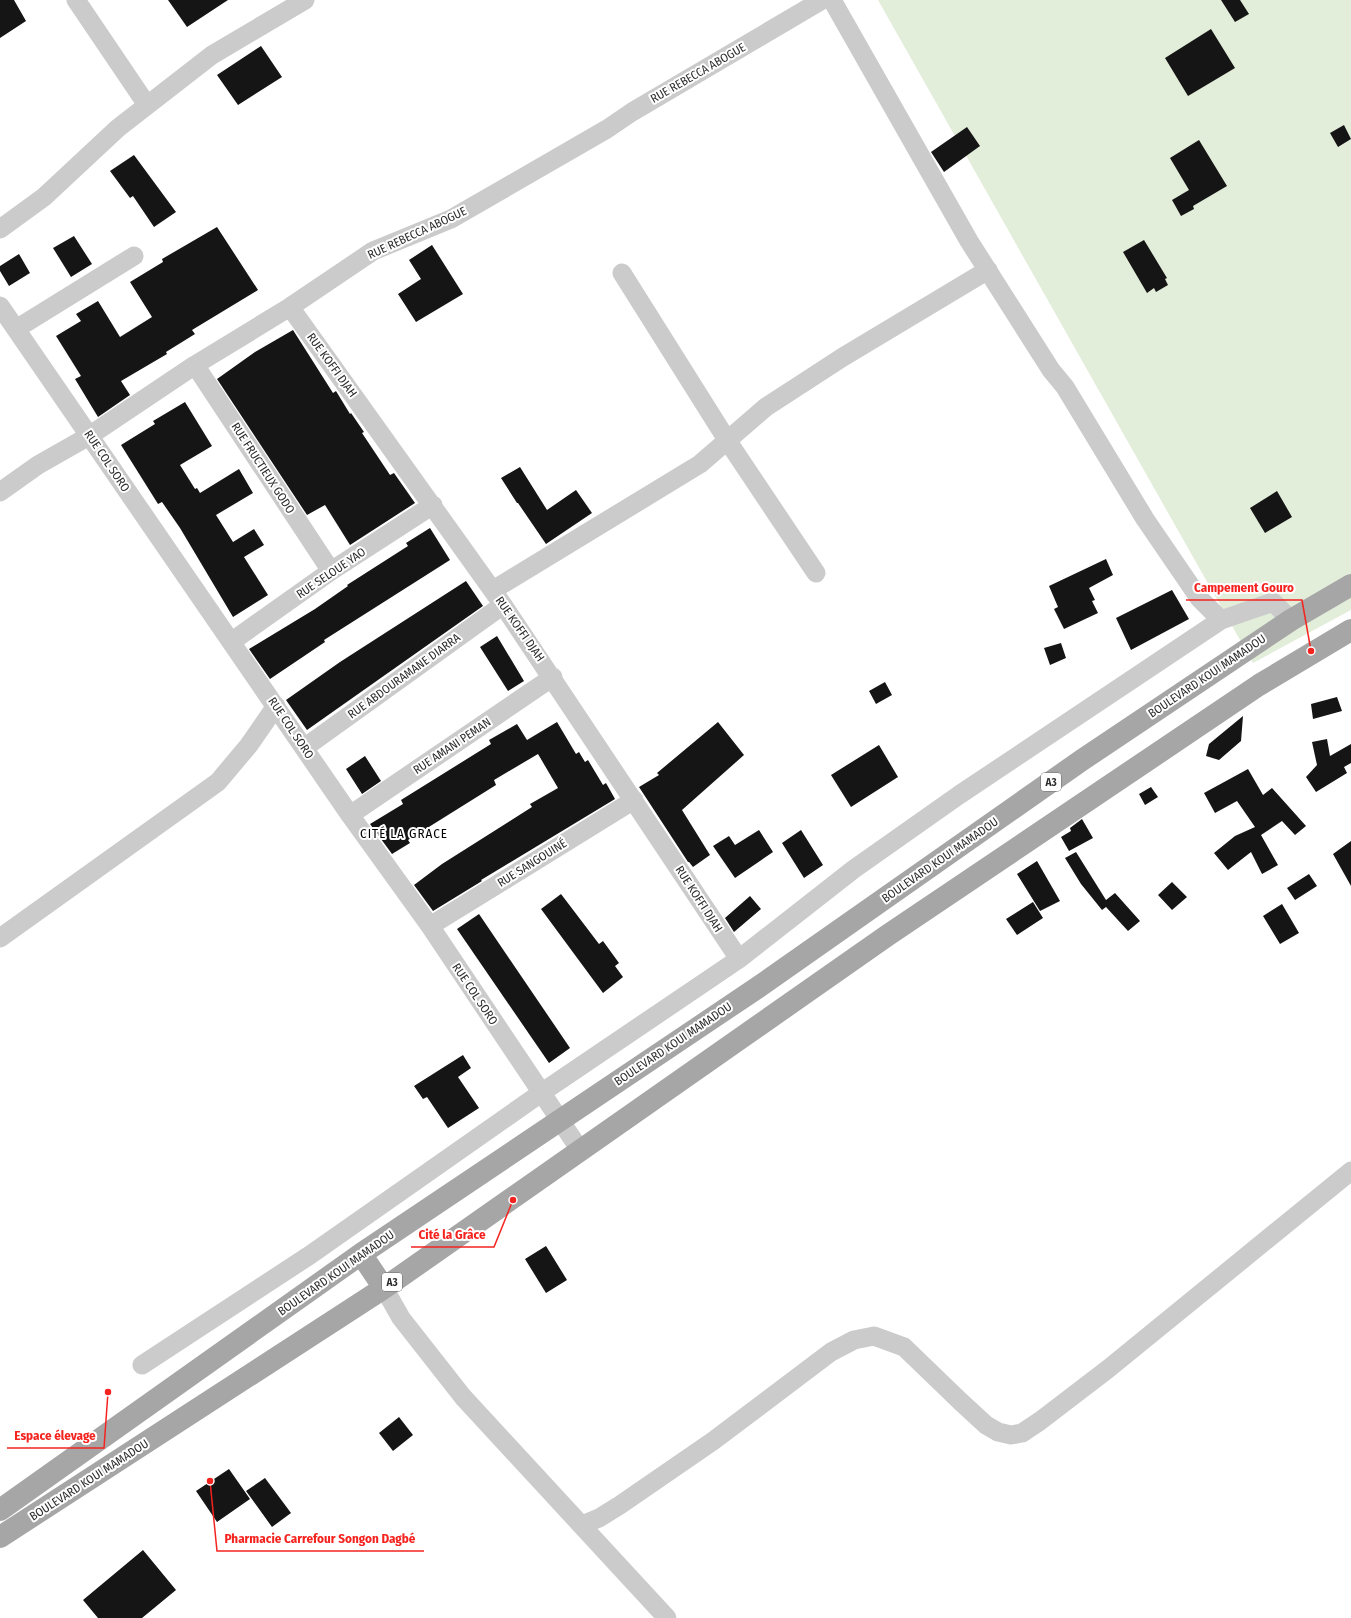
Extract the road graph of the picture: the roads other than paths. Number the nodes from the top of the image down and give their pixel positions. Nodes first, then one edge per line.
1 (76, 0) edge
2 (305, 0) edge
3 (822, 0) edge
4 (832, 0) edge
5 (147, 105) junction
6 (0, 229) edge
7 (134, 256) dead end
8 (988, 270) junction
9 (622, 273) dead end
10 (0, 306) edge
11 (290, 307) junction
12 (16, 329) junction
13 (195, 365) junction
14 (89, 436) junction
15 (727, 440) junction
16 (0, 492) edge
17 (433, 505) junction
18 (331, 572) junction
19 (816, 573) dead end
20 (1351, 585) edge
21 (498, 597) junction
22 (1221, 620) junction
23 (1291, 620) junction
24 (1351, 630) edge
25 (232, 642) junction
26 (553, 677) junction
27 (276, 706) junction
28 (304, 748) junction
29 (634, 800) junction
30 (350, 815) junction
31 (430, 926) junction
32 (0, 938) edge
33 (738, 959) junction
34 (541, 1093) junction
35 (560, 1120) junction
36 (580, 1150) junction
37 (1351, 1171) edge
38 (361, 1254) junction
39 (384, 1288) junction
40 (142, 1365) dead end
41 (0, 1510) edge
42 (582, 1525) junction
43 (0, 1537) edge
44 (667, 1618) edge

1 - 5 street
2 - 5 street
3 - 11 street, RUE REBECCA ABOGUE
4 - 8 street
5 - 6 street
7 - 12 street
8 - 15 street, RUE ABDOURAMANE DIARRA
8 - 22 street
9 - 15 street
10 - 12 street, RUE COL SORO
11 - 13 street, RUE REBECCA ABOGUE
11 - 17 street, RUE KOFFI DJAH
12 - 14 street, RUE COL SORO
13 - 14 street, RUE REBECCA ABOGUE
13 - 18 street, RUE FRUCTIEUX GODO
14 - 16 street, RUE REBECCA ABOGUE
14 - 25 street, RUE COL SORO
15 - 19 street
15 - 21 street, RUE ABDOURAMANE DIARRA
17 - 18 street, RUE SELOUE YAO
17 - 21 street, RUE KOFFI DJAH
18 - 25 street, RUE SELOUE YAO
20 - 23 main road, BOULEVARD KOUI MAMADOU / A3
21 - 26 street, RUE KOFFI DJAH
21 - 28 street, RUE ABDOURAMANE DIARRA
22 - 23 street
22 - 33 street
23 - 35 main road, BOULEVARD KOUI MAMADOU / A3
24 - 36 main road, BOULEVARD KOUI MAMADOU / A3
25 - 27 street, RUE COL SORO
26 - 29 street, RUE KOFFI DJAH
26 - 30 street, RUE AMANI PEMAN
27 - 28 street, RUE COL SORO
27 - 32 street
28 - 30 street, RUE COL SORO
29 - 31 street, RUE SANGOUINÉ
29 - 33 street, RUE KOFFI DJAH
30 - 31 street, RUE COL SORO
31 - 34 street, RUE COL SORO
33 - 34 street
34 - 35 street, RUE COL SORO
34 - 40 street
35 - 36 street, RUE COL SORO
35 - 38 main road, BOULEVARD KOUI MAMADOU / A3
36 - 39 main road, BOULEVARD KOUI MAMADOU / A3
37 - 42 street
38 - 39 main road
38 - 41 main road, BOULEVARD KOUI MAMADOU / A3
39 - 42 street
39 - 43 main road, BOULEVARD KOUI MAMADOU / A3
42 - 44 street

